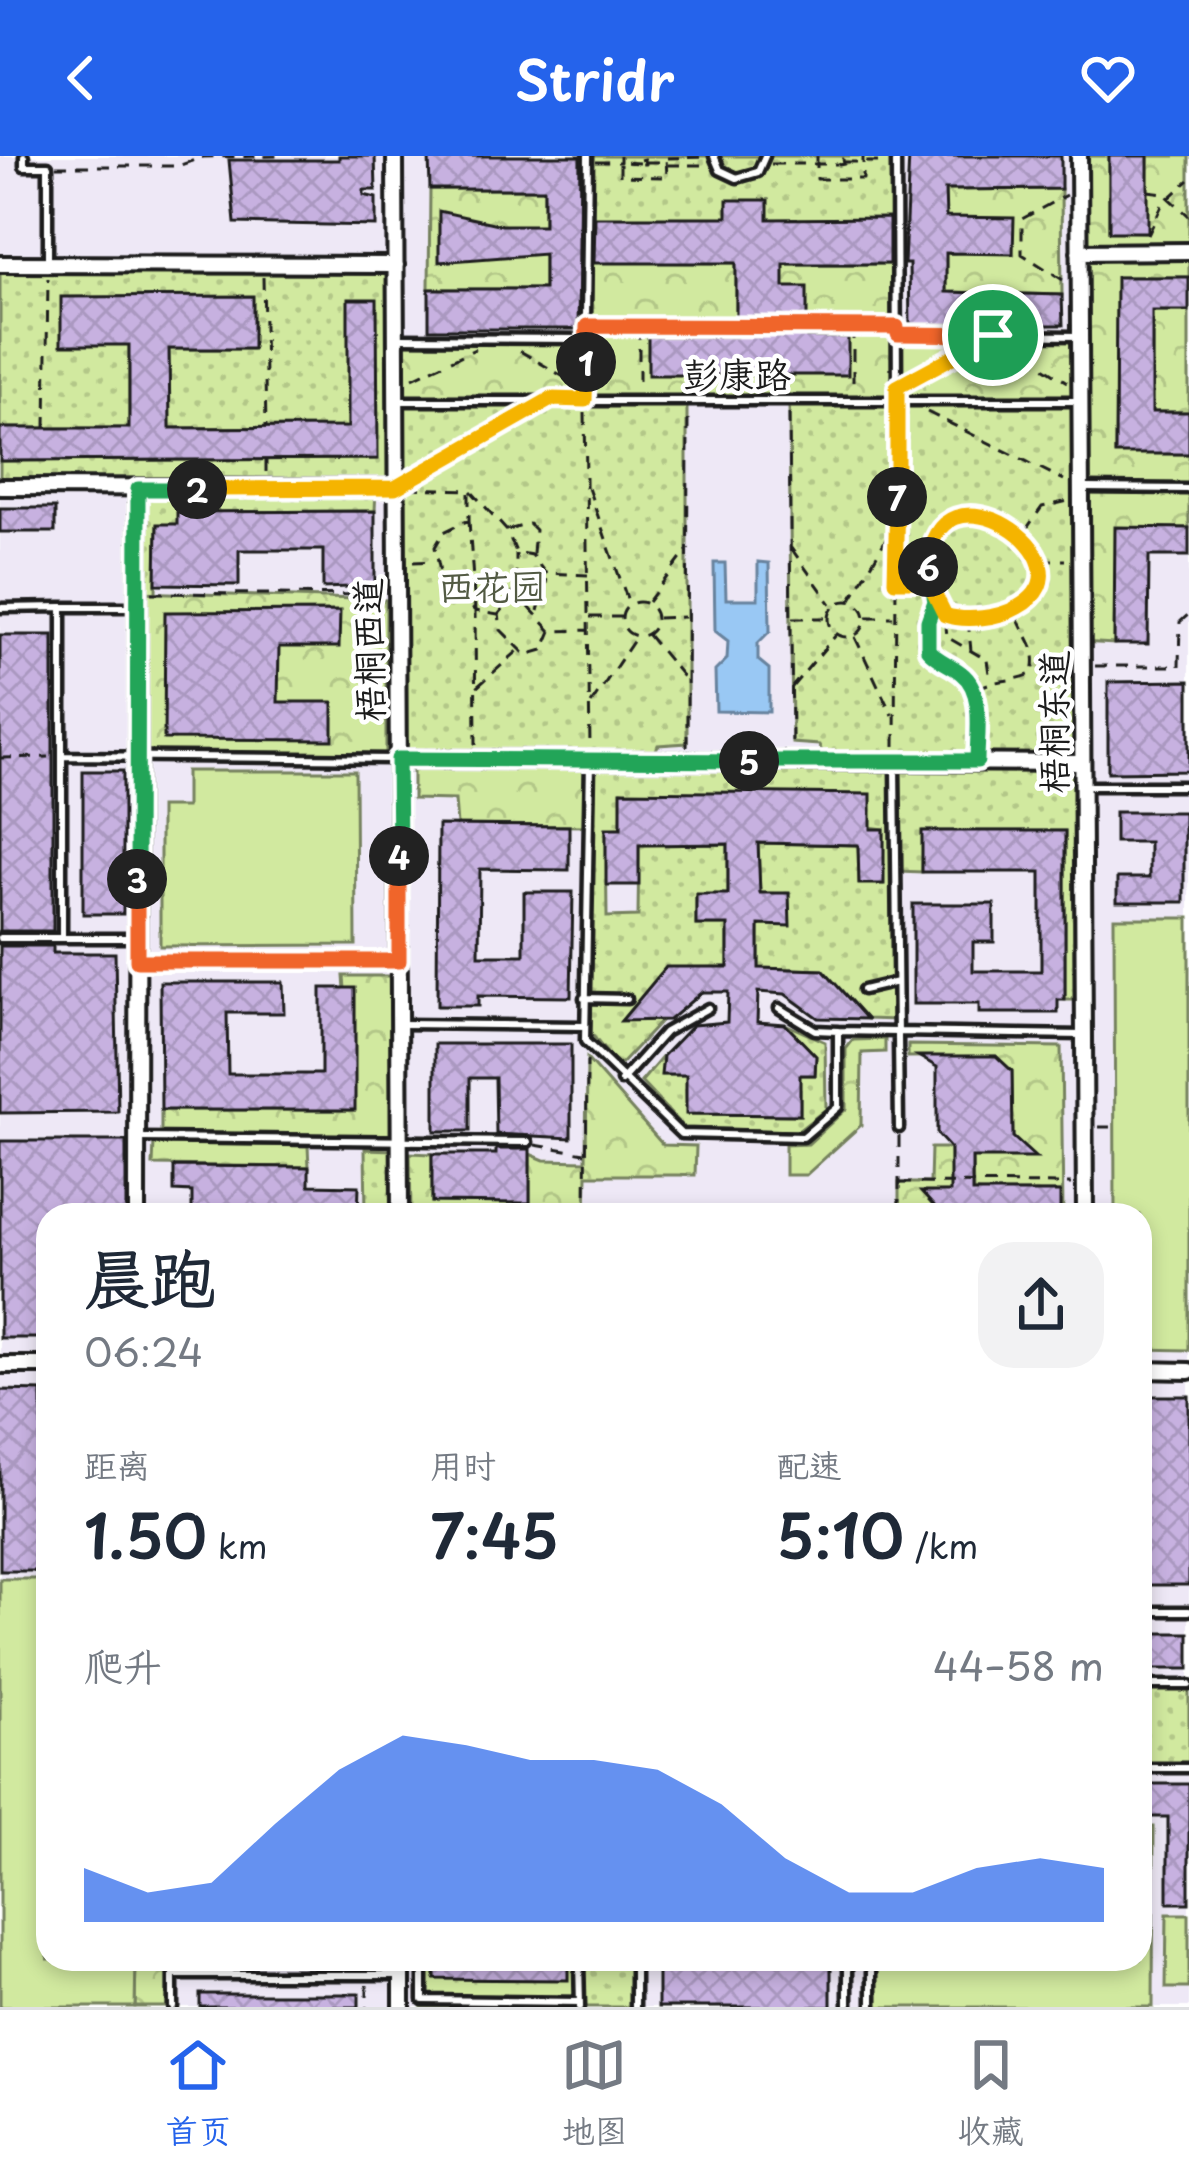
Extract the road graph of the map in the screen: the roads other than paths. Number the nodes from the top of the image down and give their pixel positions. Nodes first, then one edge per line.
1 (24, 156) edge
2 (395, 156) edge
3 (1079, 156) edge
4 (588, 159) edge
5 (715, 159) edge
6 (896, 159) edge
7 (764, 160) edge
8 (1189, 251) edge
9 (1079, 252) junction
10 (0, 264) edge
11 (48, 264) junction
12 (396, 265) junction
13 (897, 330) junction
14 (1079, 336) junction
15 (396, 338) junction
16 (587, 339) junction
17 (395, 394) junction
18 (1079, 395) junction
19 (585, 400) junction
20 (901, 400) junction
21 (0, 488) edge
22 (395, 488) junction
23 (138, 489) junction
24 (1189, 489) edge
25 (1081, 494) junction
26 (138, 600) junction
27 (62, 607) junction
28 (0, 608) edge
29 (63, 756) junction
30 (137, 757) junction
31 (398, 759) junction
32 (590, 761) junction
33 (895, 761) junction
34 (1082, 763) junction
35 (1082, 786) junction
36 (1189, 786) edge
37 (0, 938) edge
38 (62, 938) junction
39 (137, 938) junction
40 (137, 961) junction
41 (399, 961) junction
42 (897, 982) junction
43 (863, 990) dead end
44 (584, 998) junction
45 (627, 999) dead end
46 (708, 1008) dead end
47 (779, 1008) dead end
48 (399, 1024) junction
49 (585, 1026) junction
50 (838, 1031) junction
51 (897, 1031) junction
52 (1084, 1035) junction
53 (621, 1081) junction
54 (899, 1128) road end
55 (137, 1138) junction
56 (399, 1141) junction
57 (528, 1142) road end
58 (137, 1203) edge
59 (400, 1203) edge
60 (1085, 1203) edge
61 (0, 1365) edge
62 (36, 1365) edge
63 (1152, 1370) edge
64 (1189, 1371) edge
65 (1152, 1611) edge
66 (1189, 1611) edge
67 (1152, 1684) edge
68 (1189, 1685) edge
69 (1152, 1768) edge
70 (1189, 1768) edge
71 (173, 1971) edge
72 (288, 1971) edge
73 (402, 1971) edge
74 (423, 1971) edge
75 (579, 1971) edge
76 (635, 1971) edge
77 (848, 1971) edge
78 (872, 1971) edge
79 (173, 1975) junction
80 (580, 2005) edge
81 (173, 2007) edge
82 (403, 2007) edge
83 (635, 2007) edge
84 (848, 2007) edge
85 (872, 2007) edge

1 - 11 lane
2 - 12 street, 梧桐西道
3 - 9 street, 梧桐东道
4 - 16 lane
5 - 7 lane
6 - 13 lane
8 - 9 street
9 - 14 street, 梧桐东道
10 - 11 street
11 - 12 street
12 - 15 street, 梧桐西道
13 - 14 lane
13 - 20 lane
14 - 18 street, 梧桐东道
15 - 16 lane
15 - 17 street, 梧桐西道
16 - 19 lane
17 - 19 lane, 彭康路
17 - 22 street, 梧桐西道
18 - 20 lane, 彭康路
18 - 25 street, 梧桐东道
19 - 20 lane, 彭康路
21 - 23 street
22 - 23 street
22 - 31 street, 梧桐西道
23 - 26 street
24 - 25 lane
25 - 34 street, 梧桐东道
26 - 27 lane
26 - 30 street
27 - 28 lane
27 - 29 lane
29 - 30 lane
29 - 38 lane
30 - 31 lane
30 - 39 street
31 - 32 street
31 - 41 street, 梧桐西道
32 - 33 street
32 - 44 lane
33 - 34 street
33 - 42 lane
34 - 35 street, 梧桐东道
35 - 36 lane
35 - 52 street, 梧桐东道
37 - 38 lane
38 - 39 lane
39 - 40 street
40 - 41 lane
40 - 55 street
41 - 48 street, 梧桐西道
42 - 43 lane
42 - 51 lane
44 - 45 lane
44 - 49 lane
46 - 53 lane
47 - 50 lane
48 - 49 lane
48 - 56 street, 梧桐西道
49 - 53 lane
50 - 51 lane
50 - 53 lane
51 - 52 lane
51 - 54 lane
52 - 60 street, 梧桐东道
55 - 56 lane
55 - 58 street
56 - 57 lane
56 - 59 street, 梧桐西道
61 - 62 street
63 - 64 street
65 - 66 lane
67 - 68 lane
69 - 70 lane
71 - 79 lane
72 - 79 lane
73 - 82 street
74 - 80 lane
75 - 80 lane
76 - 83 lane
77 - 84 lane
78 - 85 lane
79 - 81 lane

